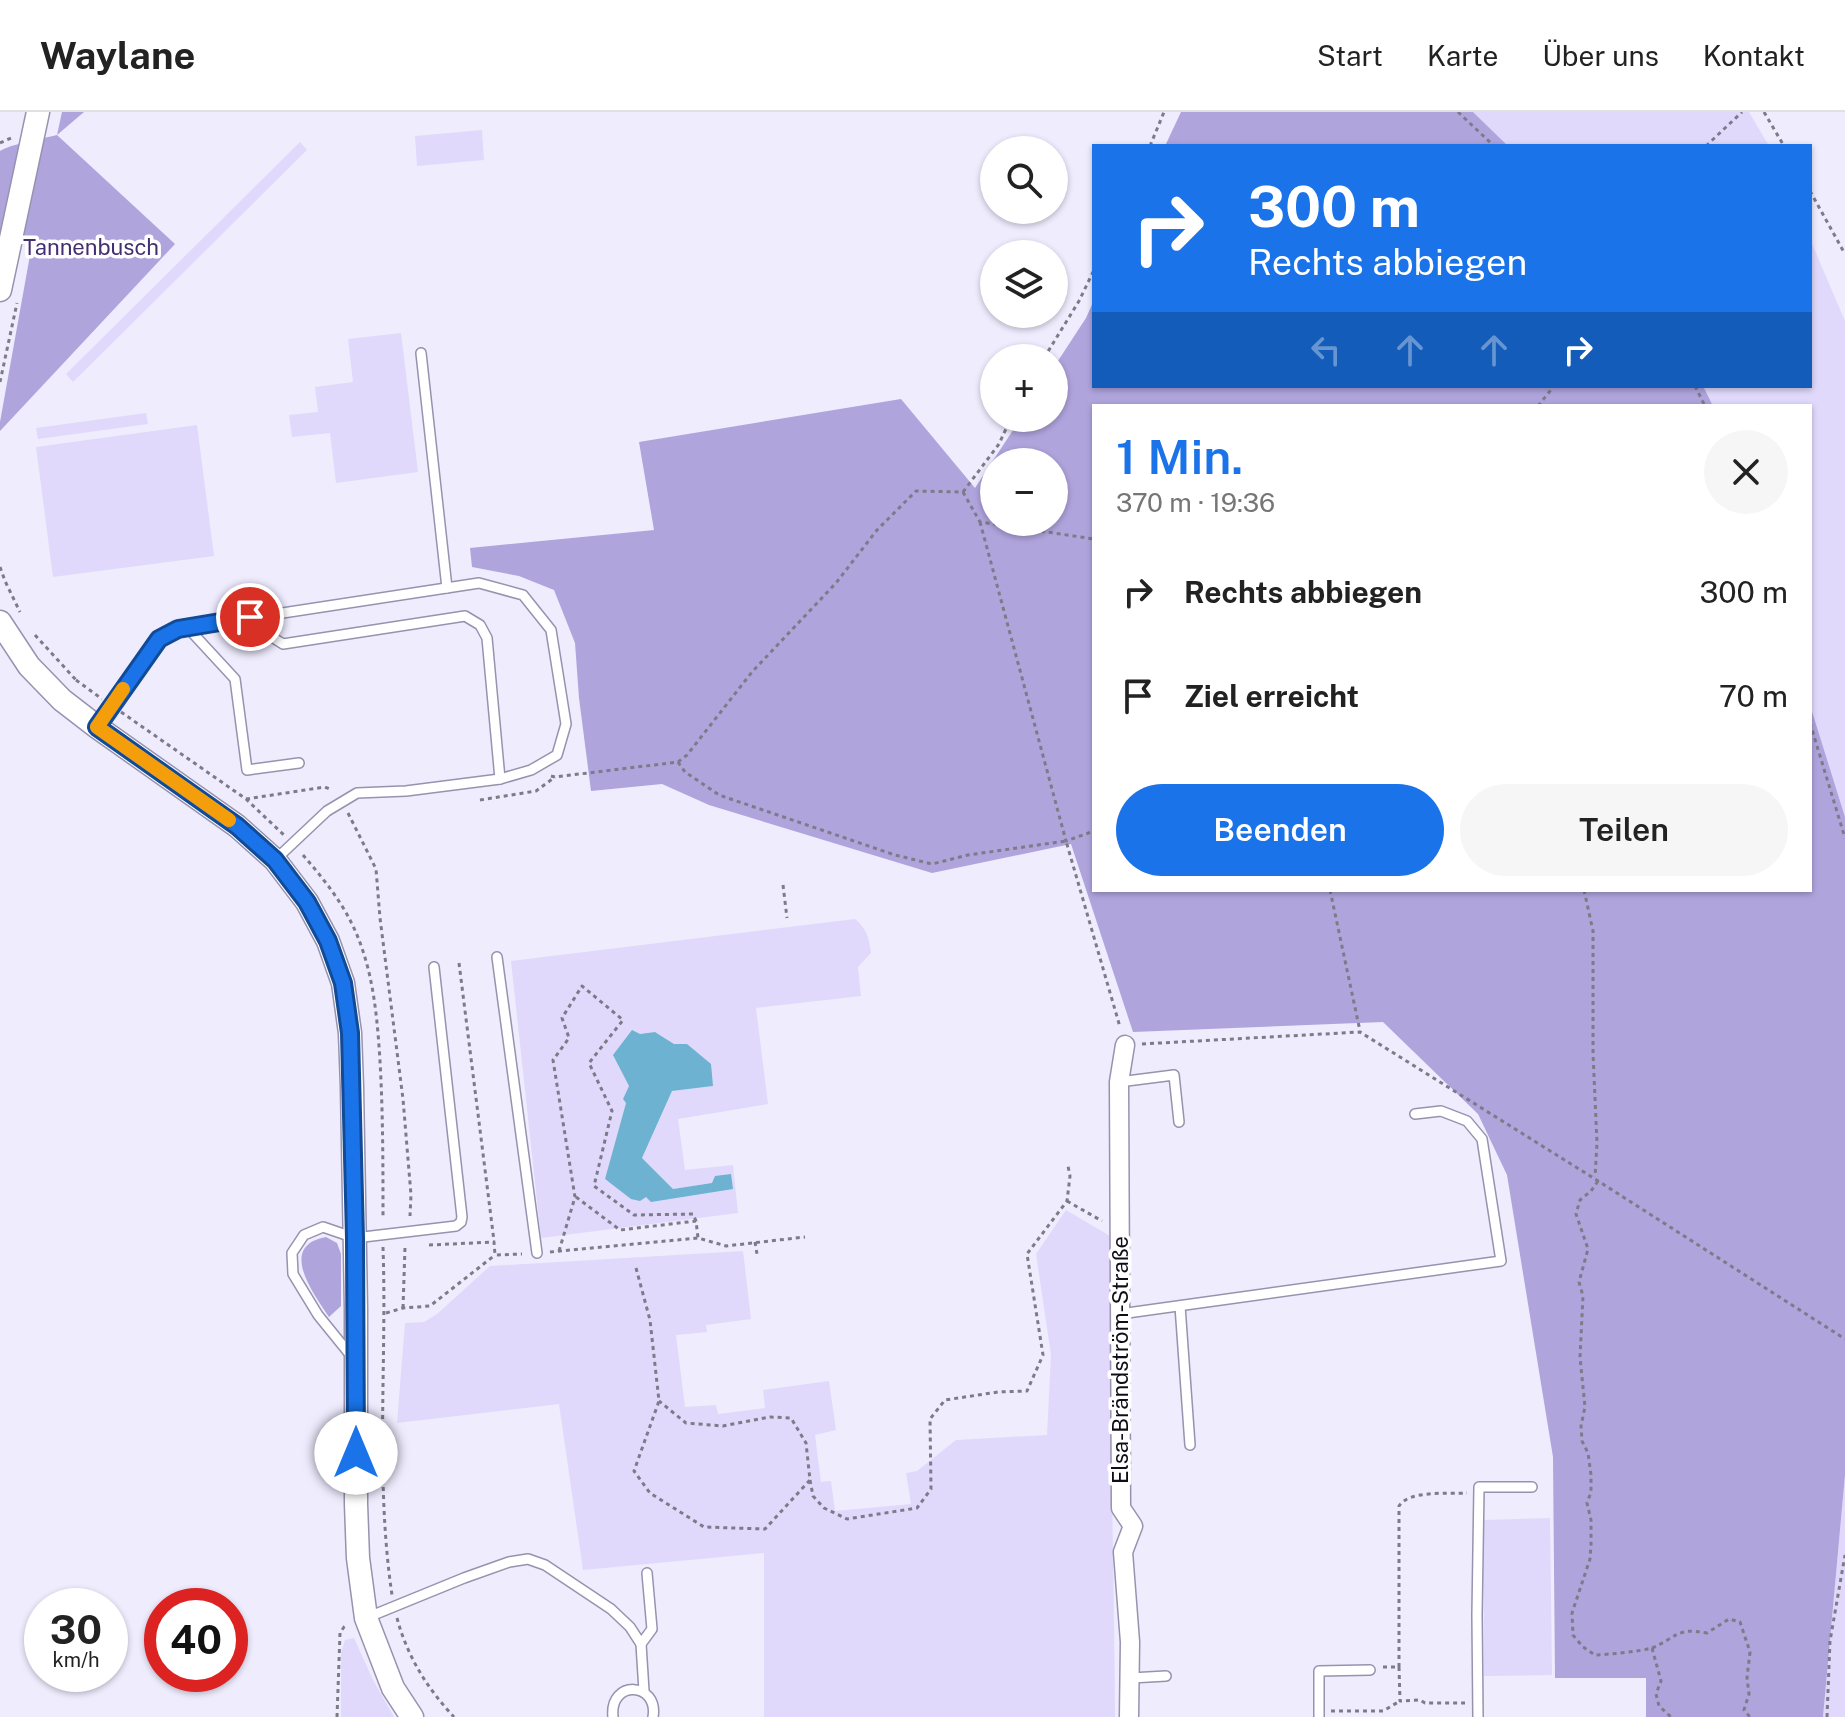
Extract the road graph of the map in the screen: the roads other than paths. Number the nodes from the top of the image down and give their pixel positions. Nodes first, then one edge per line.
1 (38, 112) edge
2 (0, 290) edge
3 (421, 353) dead end
4 (447, 588) junction
5 (250, 617) junction
6 (11, 619) edge
7 (187, 627) junction
8 (97, 727) junction
9 (299, 763) dead end
10 (500, 779) junction
11 (275, 860) junction
12 (497, 957) dead end
13 (434, 967) dead end
14 (1125, 1045) road end
15 (1119, 1082) junction
16 (1415, 1114) dead end
17 (1179, 1122) dead end
18 (355, 1238) junction
19 (537, 1253) road end
20 (1180, 1306) junction
21 (1120, 1314) junction
22 (356, 1362) junction
23 (1190, 1445) dead end
24 (1532, 1487) dead end
25 (647, 1573) dead end
26 (366, 1618) junction
27 (641, 1644) junction
28 (1370, 1670) road end
29 (1166, 1676) dead end
30 (1131, 1678) junction
31 (644, 1691) junction
32 (1319, 1714) edge
33 (412, 1717) edge
34 (613, 1717) edge
35 (653, 1717) edge
36 (1129, 1717) edge
37 (1478, 1717) edge

1 - 2 street
3 - 4 lane
4 - 5 lane
4 - 10 lane
5 - 7 lane
5 - 10 lane
6 - 8 street
7 - 8 lane
7 - 9 lane
8 - 11 street
10 - 11 lane
11 - 18 street
12 - 19 lane
13 - 18 lane
14 - 15 street, Elsa-Brändström-Straße
15 - 17 lane
15 - 21 street, Elsa-Brändström-Straße
16 - 20 lane
18 - 22 street
18 - 22 lane
20 - 21 lane
20 - 23 lane
21 - 30 street, Elsa-Brändström-Straße
22 - 26 street
24 - 37 lane
25 - 27 lane
26 - 27 lane
26 - 33 street
27 - 31 lane
28 - 32 lane
29 - 30 lane
30 - 36 street, Elsa-Brändström-Straße
31 - 34 lane
31 - 35 lane

